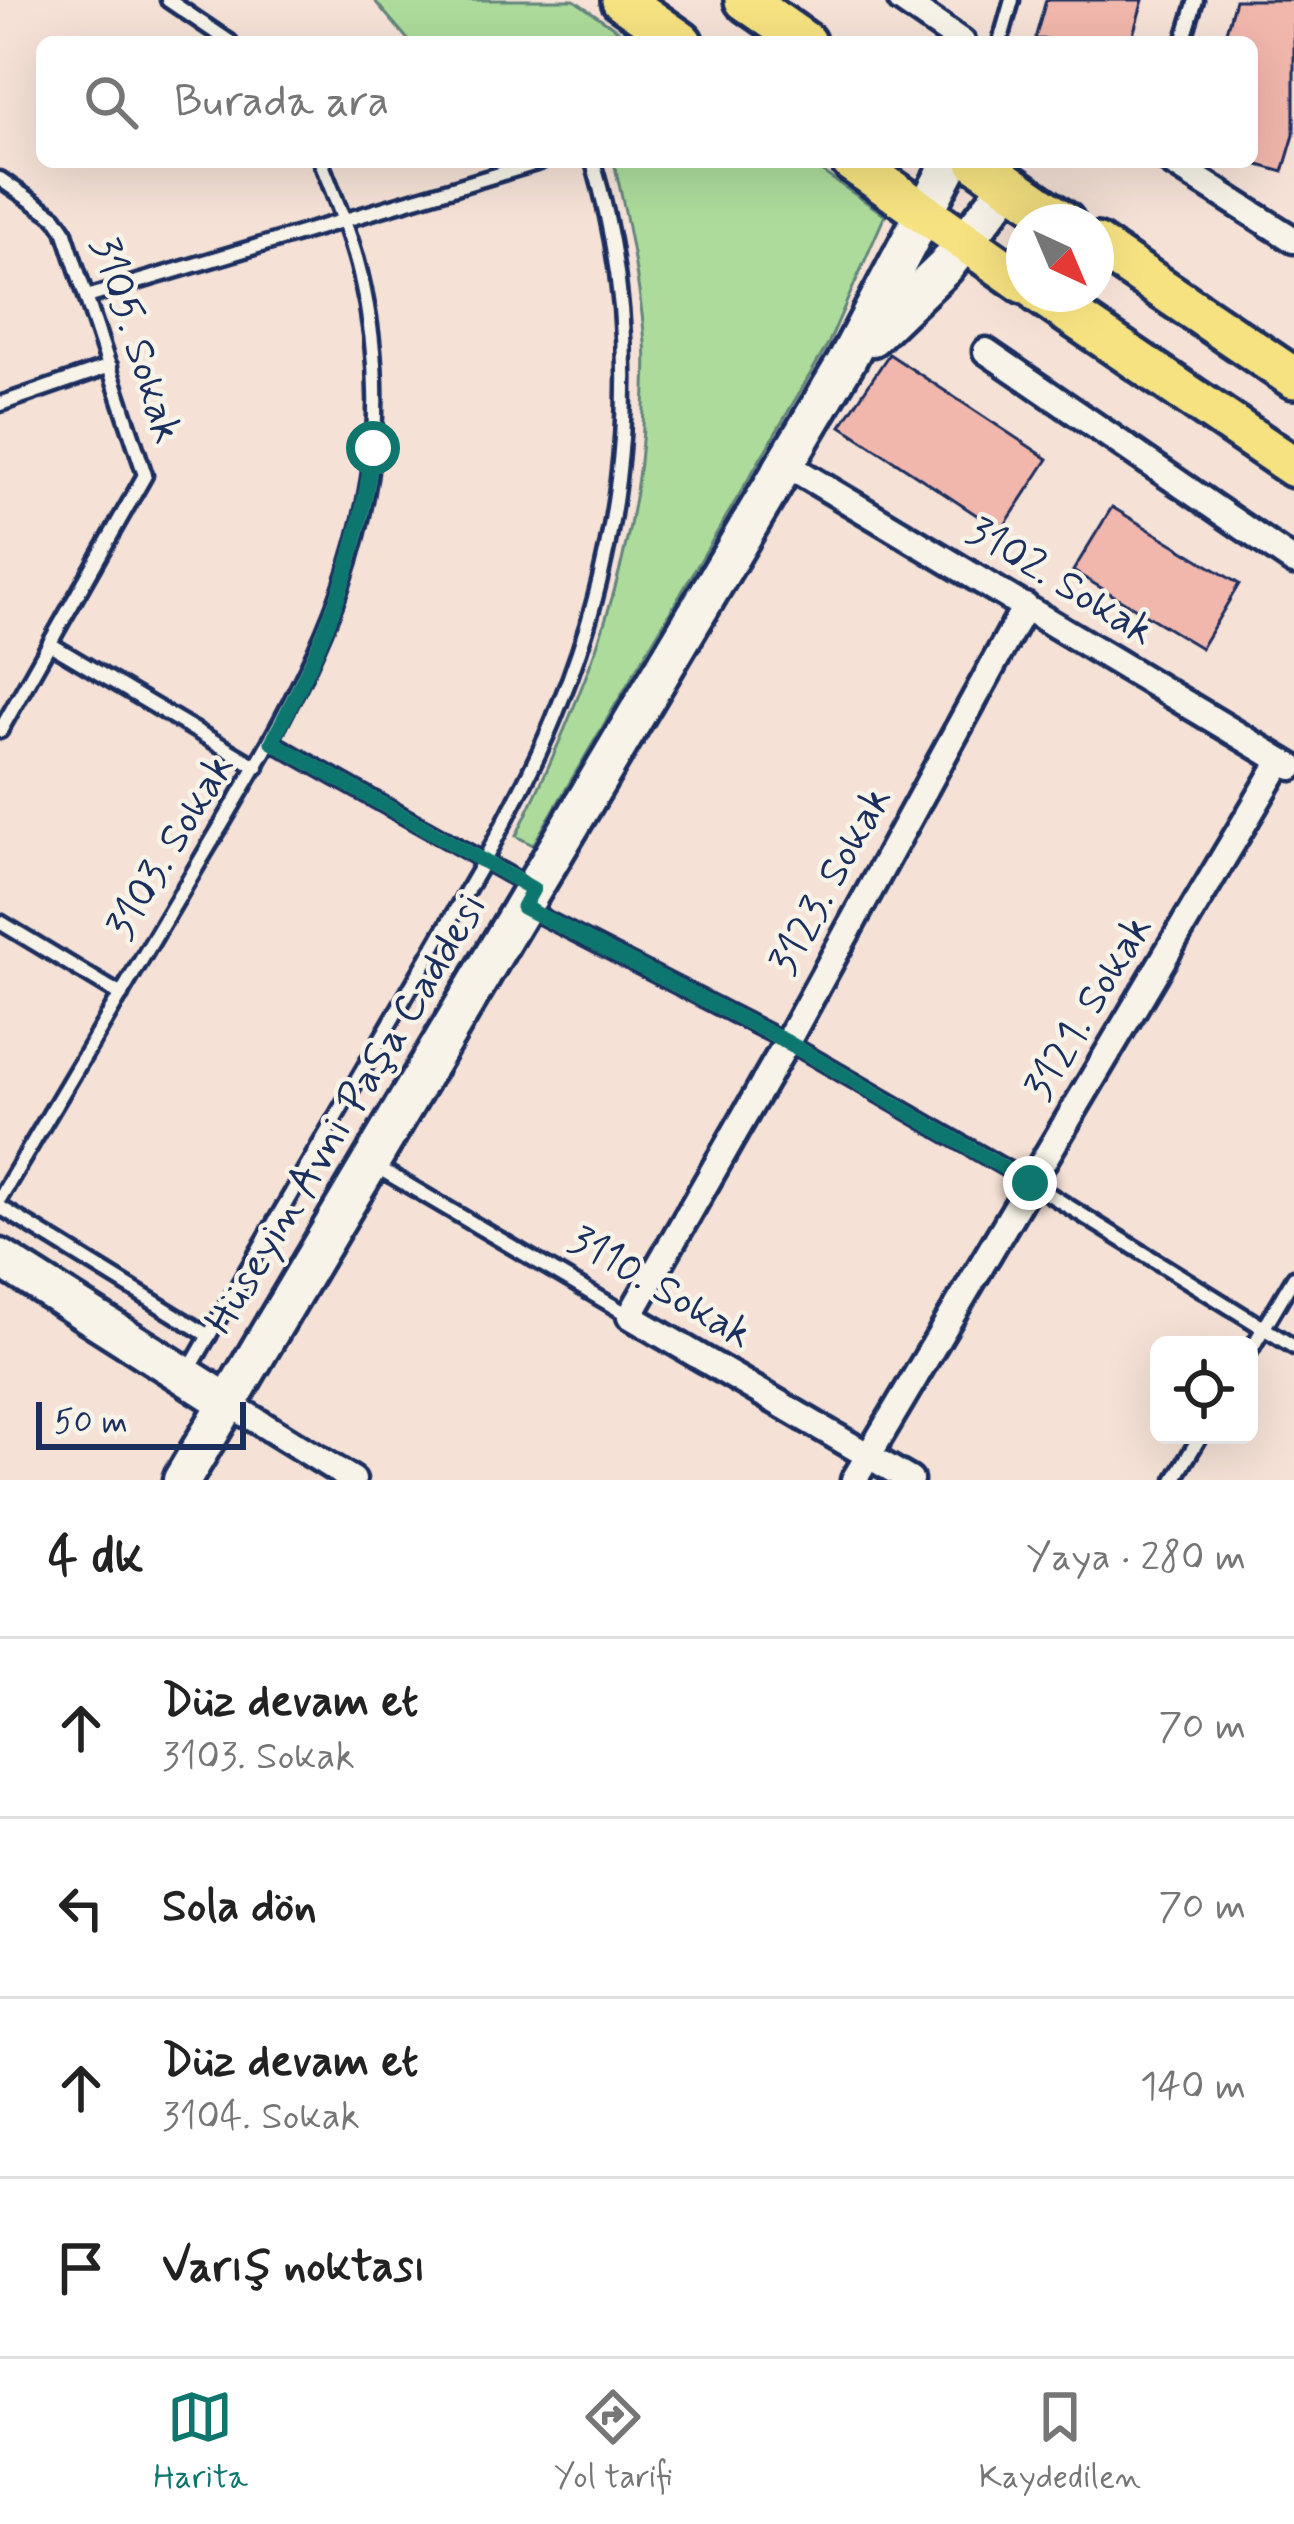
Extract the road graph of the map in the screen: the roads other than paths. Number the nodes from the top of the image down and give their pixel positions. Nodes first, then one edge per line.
1 (168, 0) edge
2 (622, 0) edge
3 (745, 0) edge
4 (901, 0) edge
5 (1012, 0) edge
6 (1196, 0) edge
7 (221, 36) edge
8 (673, 36) edge
9 (796, 36) edge
10 (953, 36) edge
11 (1002, 36) edge
12 (1186, 36) edge
13 (323, 168) edge
14 (520, 168) edge
15 (595, 168) edge
16 (860, 168) edge
17 (948, 168) edge
18 (1180, 168) edge
19 (1003, 170) edge
20 (0, 179) edge
21 (1043, 204) edge
22 (925, 214) junction
23 (344, 220) junction
24 (1294, 240) edge
25 (966, 242) junction
26 (1114, 256) edge
27 (1006, 270) edge
28 (87, 297) junction
29 (1066, 312) edge
30 (986, 351) dead end
31 (847, 360) junction
32 (110, 366) junction
33 (1294, 378) edge
34 (0, 404) edge
35 (786, 464) junction
36 (1294, 467) edge
37 (1294, 562) edge
38 (1024, 606) junction
39 (50, 644) junction
40 (0, 731) edge
41 (272, 742) junction
42 (1288, 765) edge
43 (257, 767) junction
44 (484, 861) junction
45 (528, 898) junction
46 (0, 922) edge
47 (121, 995) junction
48 (787, 1042) junction
49 (370, 1163) junction
50 (1030, 1183) junction
51 (0, 1202) edge
52 (0, 1258) edge
53 (1294, 1276) edge
54 (630, 1316) junction
55 (1264, 1328) junction
56 (209, 1336) junction
57 (1258, 1338) edge
58 (1294, 1347) edge
59 (186, 1376) junction
60 (228, 1403) junction
61 (1196, 1444) edge
62 (868, 1456) junction
63 (182, 1480) edge
64 (353, 1480) edge
65 (854, 1480) edge
66 (910, 1480) edge
67 (1174, 1480) edge

1 - 7 lane
2 - 8 main road
3 - 9 main road
4 - 10 street
5 - 11 lane
6 - 12 lane
13 - 23 lane, 3103. Sokak
14 - 23 lane
15 - 44 lane
16 - 22 main road
17 - 22 main road, Hüseyin Avni Paşa Caddesi
18 - 24 street
19 - 21 main road
19 - 25 main road, Hüseyin Avni Paşa Caddesi
20 - 28 lane, 3105. Sokak
22 - 25 main road
22 - 31 main road, Hüseyin Avni Paşa Caddesi
23 - 28 lane
23 - 41 lane, 3103. Sokak
25 - 27 main road
25 - 31 main road, Hüseyin Avni Paşa Caddesi
26 - 33 main road
28 - 32 lane, 3105. Sokak
29 - 36 main road
30 - 37 street
31 - 35 main road, Hüseyin Avni Paşa Caddesi
32 - 34 lane
32 - 39 lane, 3105. Sokak
35 - 38 street, 3102. Sokak
35 - 45 main road, Hüseyin Avni Paşa Caddesi
38 - 42 street, 3102. Sokak
38 - 48 street, 3123. Sokak
39 - 40 lane, 3105. Sokak
39 - 43 lane
41 - 43 lane, 3103. Sokak
41 - 44 lane
42 - 50 street, 3121. Sokak
43 - 47 lane, 3103. Sokak
44 - 45 lane
44 - 56 lane
45 - 48 lane
45 - 49 main road, Hüseyin Avni Paşa Caddesi
46 - 47 lane
47 - 51 lane, 3103. Sokak
48 - 50 lane
48 - 54 street, 3123. Sokak
49 - 54 lane, 3110. Sokak
49 - 60 main road, Hüseyin Avni Paşa Caddesi
50 - 55 lane
50 - 62 street, 3121. Sokak
51 - 56 lane
52 - 59 main road
53 - 55 lane
54 - 62 street, 3110. Sokak
55 - 57 lane
55 - 58 lane
56 - 59 lane
59 - 60 main road
60 - 63 main road, Hüseyin Avni Paşa Caddesi
60 - 64 street
61 - 67 lane
62 - 65 street, 3121. Sokak
62 - 66 street, 3110. Sokak

